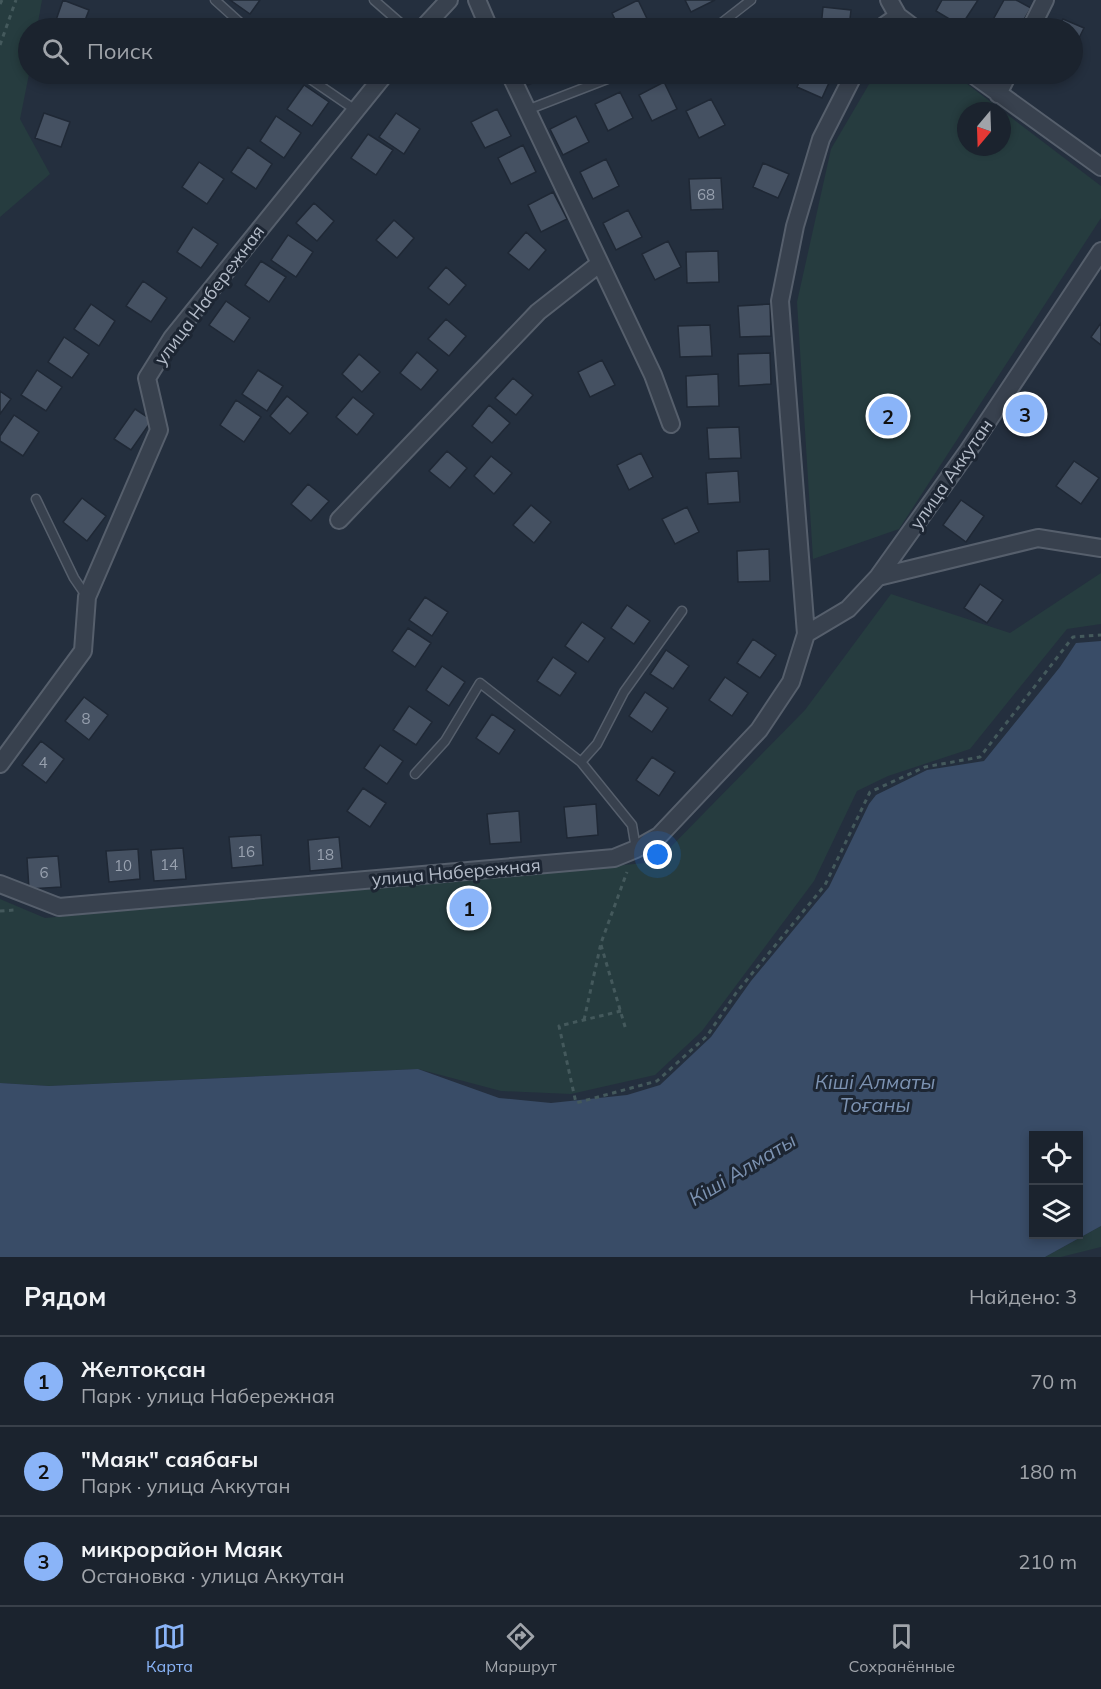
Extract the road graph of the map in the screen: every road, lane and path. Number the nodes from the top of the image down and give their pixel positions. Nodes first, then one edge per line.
1 (2, 0) edge
2 (16, 0) edge
3 (215, 0) edge
4 (374, 0) edge
5 (449, 0) edge
6 (477, 0) edge
7 (751, 0) edge
8 (889, 0) edge
9 (1045, 0) edge
10 (0, 4) edge
11 (898, 16) junction
12 (235, 18) edge
13 (395, 18) edge
14 (432, 18) edge
15 (485, 18) edge
16 (728, 18) edge
17 (895, 18) edge
18 (901, 18) edge
19 (1036, 18) edge
20 (0, 45) edge
21 (318, 84) edge
22 (376, 84) edge
23 (515, 84) edge
24 (595, 84) edge
25 (849, 84) edge
26 (985, 84) edge
27 (1003, 84) edge
28 (998, 94) junction
29 (354, 109) junction
30 (527, 111) junction
31 (1101, 167) edge
32 (1101, 250) edge
33 (599, 264) junction
34 (671, 424) dead end
35 (36, 499) dead end
36 (339, 520) dead end
37 (1101, 548) edge
38 (878, 577) junction
39 (87, 597) junction
40 (682, 611) dead end
41 (806, 634) junction
42 (1101, 635) edge
43 (581, 762) junction
44 (0, 764) edge
45 (415, 774) dead end
46 (636, 849) junction
47 (0, 884) edge
48 (601, 943) junction
49 (621, 1011) junction
50 (584, 1020) junction
51 (626, 1030) dead end

1 - 10 path
2 - 20 path
3 - 12 lane
4 - 13 lane
5 - 14 street
6 - 15 street
7 - 16 lane
8 - 11 street
9 - 19 street
11 - 17 street
11 - 18 street
21 - 29 lane
22 - 29 street, улица Набережная
23 - 30 street
24 - 30 lane
25 - 41 street
26 - 28 street
27 - 28 street
28 - 31 street
29 - 39 street, улица Набережная
30 - 33 street
32 - 38 street, улица Аккутан
33 - 34 street
33 - 36 street
35 - 39 lane
37 - 38 street
38 - 41 street, улица Аккутан
39 - 44 street, улица Набережная
40 - 43 lane
41 - 46 street, улица Набережная
42 - 50 path
43 - 45 lane
43 - 46 lane
46 - 47 street, улица Набережная
46 - 48 path
48 - 49 path
48 - 50 path
49 - 50 path
49 - 51 path

